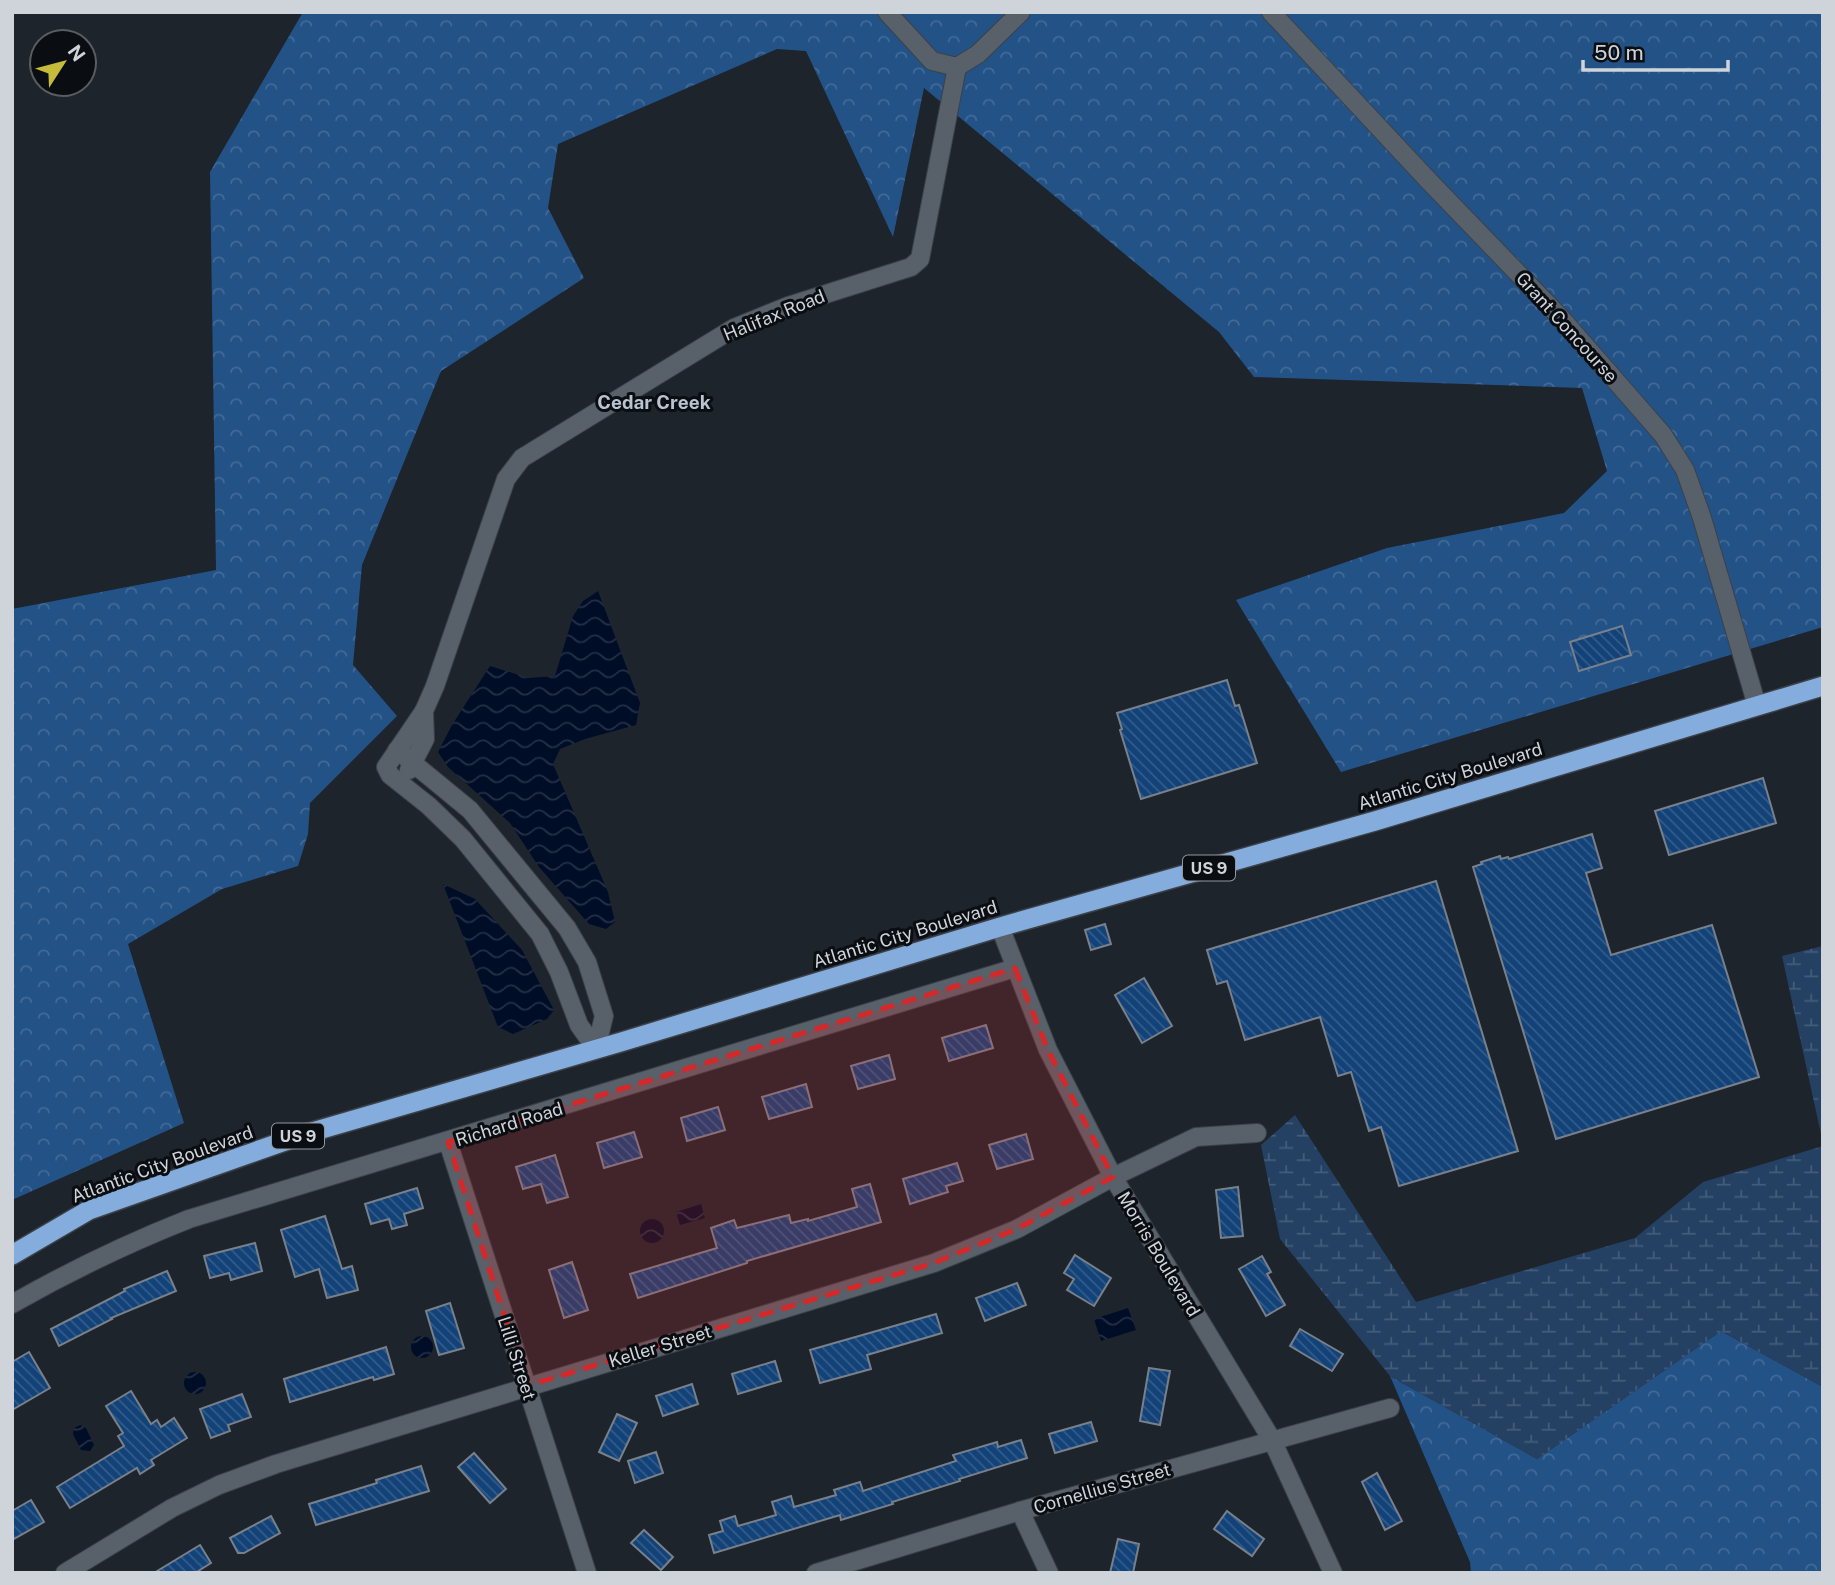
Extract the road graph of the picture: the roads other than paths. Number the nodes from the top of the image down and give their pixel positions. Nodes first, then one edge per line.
1 (887, 12) edge
2 (1021, 12) edge
3 (1271, 12) edge
4 (957, 67) junction
5 (1823, 686) edge
6 (1757, 706) junction
7 (424, 711) junction
8 (397, 750) junction
9 (414, 763) junction
10 (401, 783) junction
11 (1000, 927) junction
12 (1015, 968) junction
13 (596, 1049) junction
14 (1258, 1133) dead end
15 (448, 1142) junction
16 (1113, 1177) junction
17 (12, 1255) edge
18 (12, 1304) edge
19 (527, 1386) junction
20 (1390, 1408) dead end
21 (1272, 1440) junction
22 (1020, 1511) junction
23 (65, 1573) edge
24 (587, 1573) edge
25 (816, 1573) edge
26 (1049, 1573) edge
27 (1334, 1573) edge

1 - 4 street
2 - 4 street
3 - 6 street, Grant Concourse
4 - 7 street, Halifax Road
5 - 6 highway, Atlantic City Boulevard / US 9
6 - 11 highway, Atlantic City Boulevard / US 9
7 - 8 street, Halifax Road
7 - 9 street, Halifax Road
8 - 9 street
8 - 10 street
9 - 10 street, Halifax Road
9 - 13 street
10 - 13 street
11 - 12 street, Morris Boulevard
11 - 13 highway, Atlantic City Boulevard / US 9
12 - 15 street, Richard Road
12 - 16 street, Morris Boulevard
13 - 17 highway, Atlantic City Boulevard / US 9
14 - 16 street, Keller Street
15 - 18 street, Richard Road
15 - 19 street, Lilli Street
16 - 19 street, Keller Street
16 - 21 street, Morris Boulevard
19 - 23 street, Keller Street
19 - 24 street, Lilli Street
20 - 21 street, Cornellius Street
21 - 22 street, Cornellius Street
21 - 27 street, Morris Boulevard
22 - 25 street, Cornellius Street
22 - 26 street

